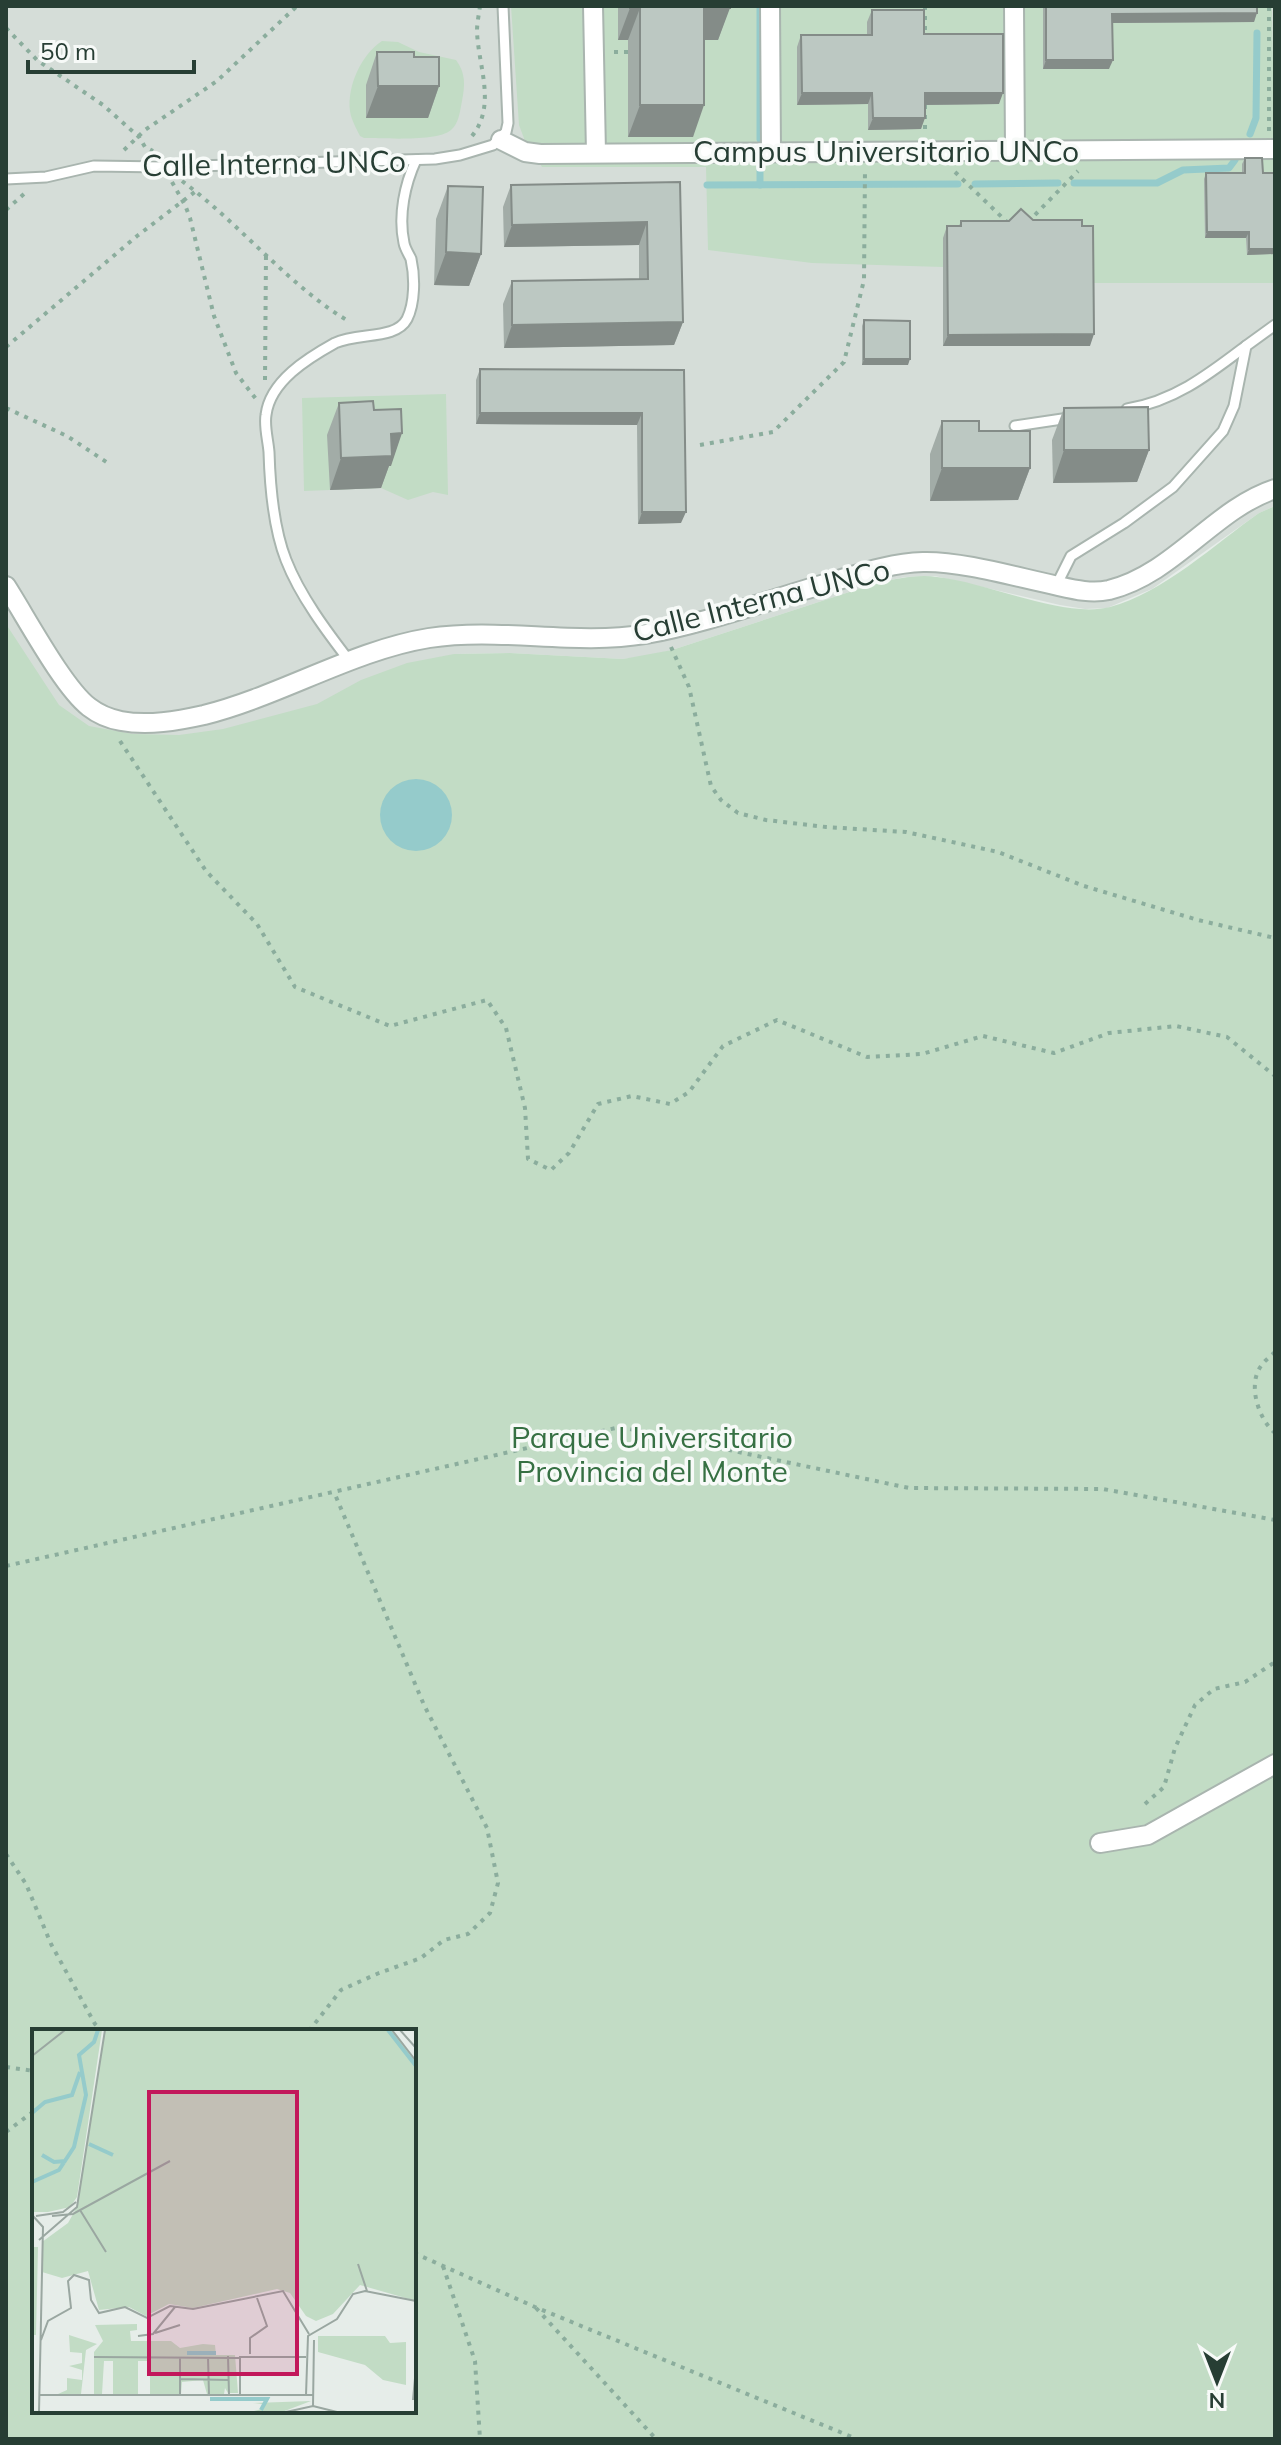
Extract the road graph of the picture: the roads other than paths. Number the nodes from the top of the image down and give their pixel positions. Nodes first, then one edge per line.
1 (503, 6) edge
2 (593, 6) edge
3 (770, 6) edge
4 (1014, 6) edge
5 (501, 140) junction
6 (1272, 149) edge
7 (1015, 150) junction
8 (771, 152) junction
9 (596, 153) junction
10 (416, 160) junction
11 (6, 179) edge
12 (1275, 325) edge
13 (1246, 346) junction
14 (1120, 410) edge
15 (1075, 417) edge
16 (1015, 426) dead end
17 (1275, 489) edge
18 (6, 586) edge
19 (1056, 586) junction
20 (351, 663) junction
21 (1275, 1764) edge
22 (1100, 1843) dead end

1 - 5 lane
2 - 9 street
3 - 8 street
4 - 7 street
5 - 9 street, Campus Universitario UNCo
5 - 10 lane, Calle Interna UNCo
6 - 7 street, Campus Universitario UNCo
7 - 8 street, Campus Universitario UNCo
8 - 9 street, Campus Universitario UNCo
10 - 11 lane, Calle Interna UNCo
10 - 20 lane
12 - 13 lane
13 - 14 lane
13 - 19 lane
15 - 16 lane
17 - 19 street, Calle Interna UNCo
18 - 20 street, Calle Interna UNCo
19 - 20 street, Calle Interna UNCo
21 - 22 street

